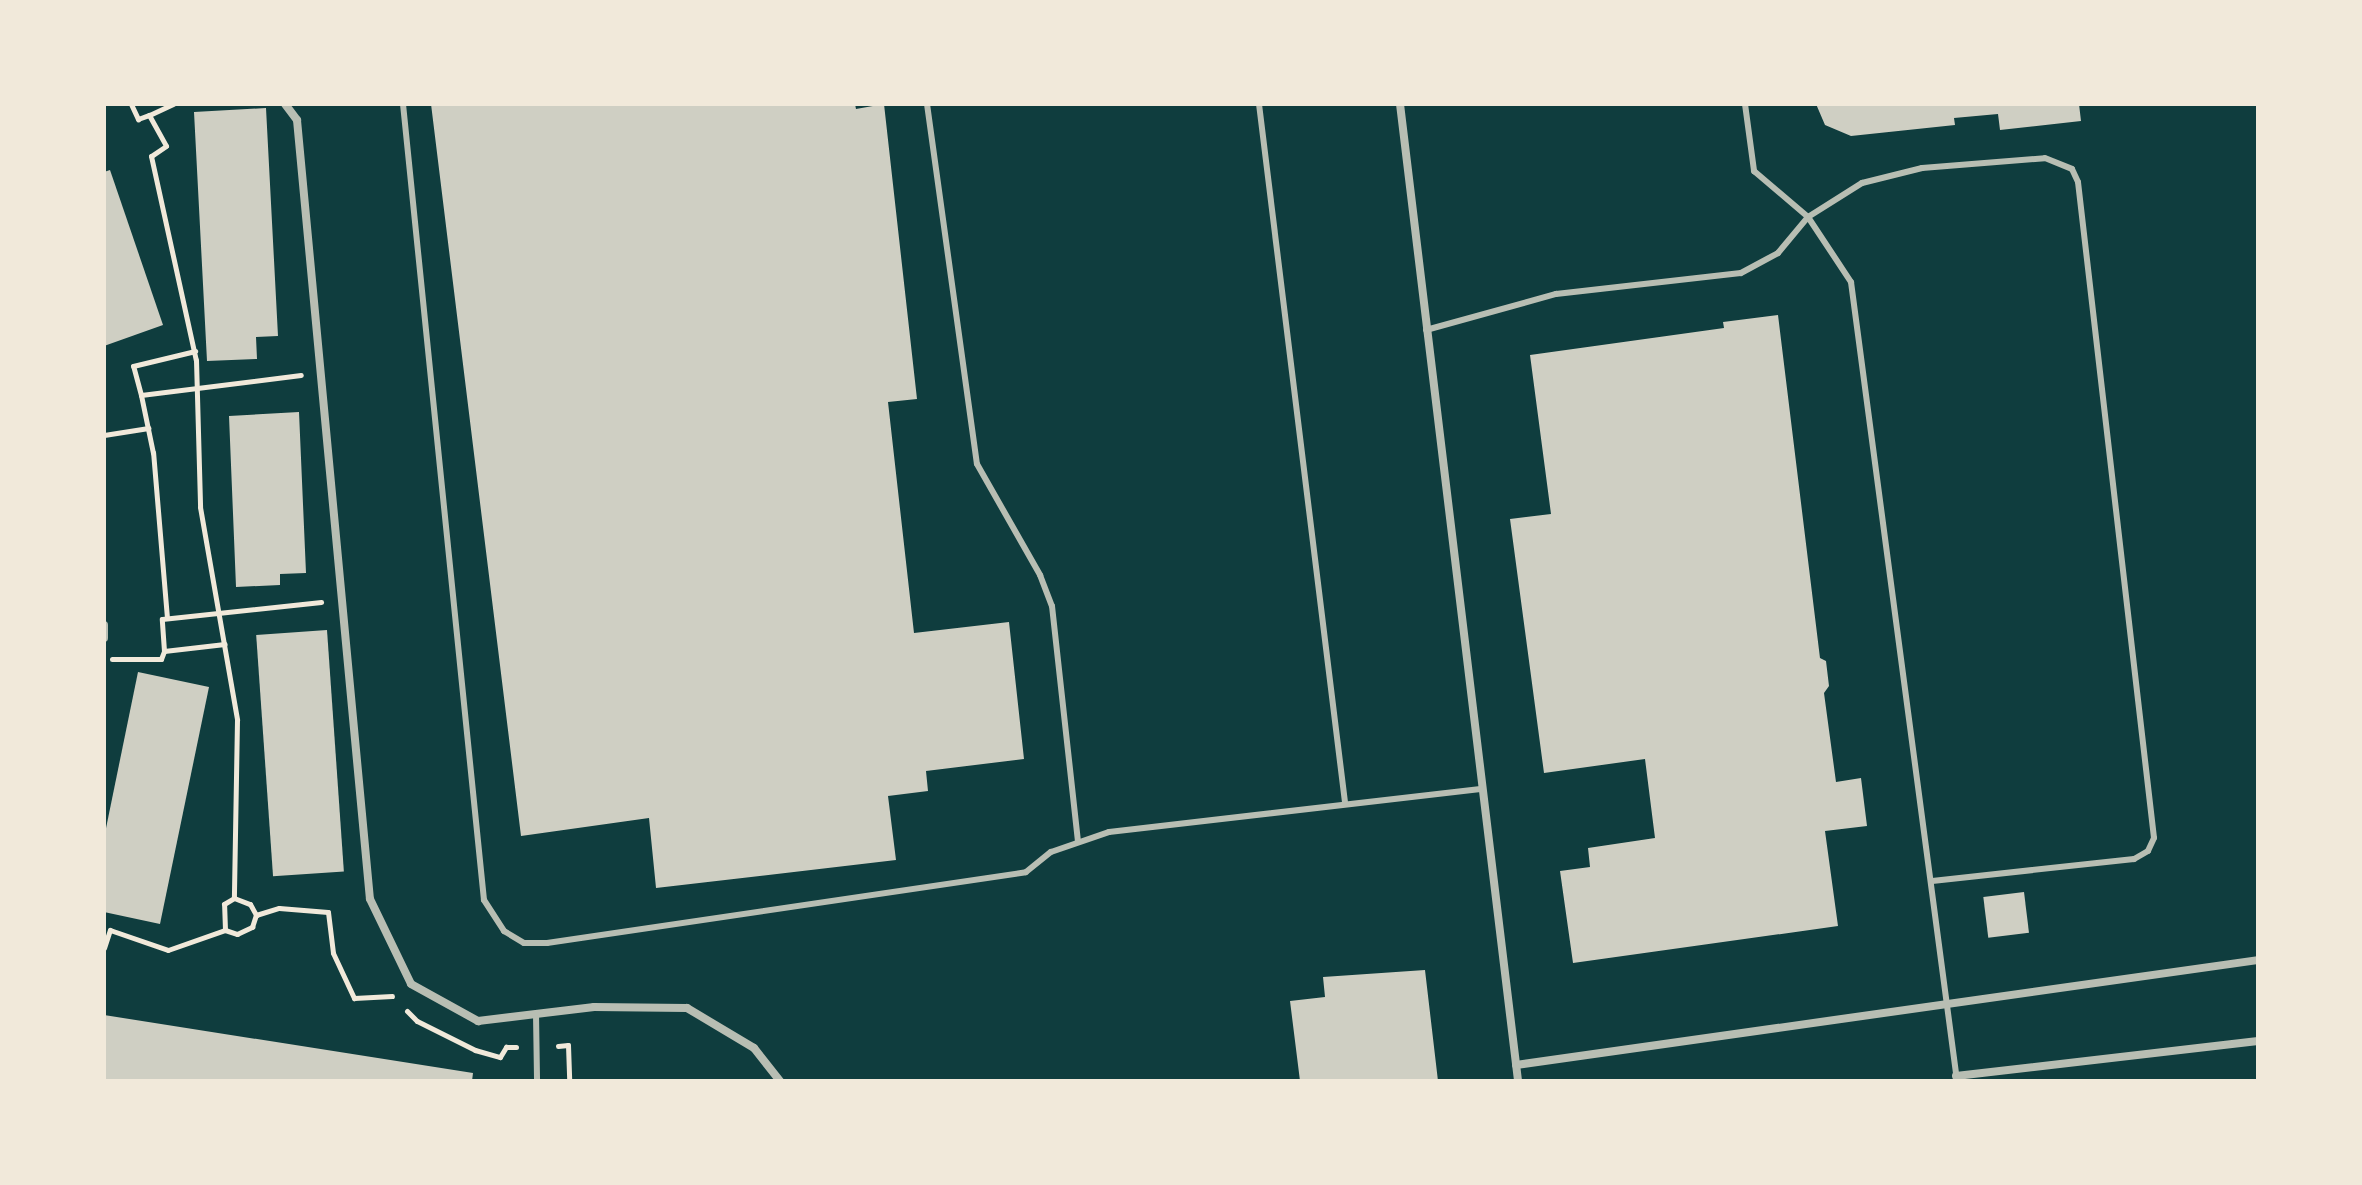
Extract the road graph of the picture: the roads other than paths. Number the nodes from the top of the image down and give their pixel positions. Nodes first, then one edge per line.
1 (285, 104) edge
2 (403, 104) edge
3 (927, 104) edge
4 (1259, 104) edge
5 (1400, 104) edge
6 (1745, 104) edge
7 (1808, 217) junction
8 (1426, 330) junction
9 (104, 625) edge
10 (104, 638) edge
11 (1481, 789) junction
12 (1345, 802) junction
13 (1078, 842) junction
14 (1932, 881) junction
15 (2258, 960) edge
16 (1947, 1003) junction
17 (536, 1014) junction
18 (2258, 1041) edge
19 (1516, 1065) junction
20 (1956, 1078) edge
21 (537, 1081) edge
22 (780, 1081) edge
23 (1518, 1081) edge

1 - 17 street
2 - 13 lane
3 - 13 lane
4 - 12 lane
5 - 8 street
6 - 7 lane
7 - 8 lane
7 - 14 lane
7 - 14 lane
8 - 11 street
9 - 10 street
11 - 12 lane
11 - 19 street
12 - 13 lane
14 - 16 lane
15 - 16 street
16 - 19 street
16 - 20 lane
17 - 21 lane
17 - 22 street
18 - 20 street
19 - 23 street

